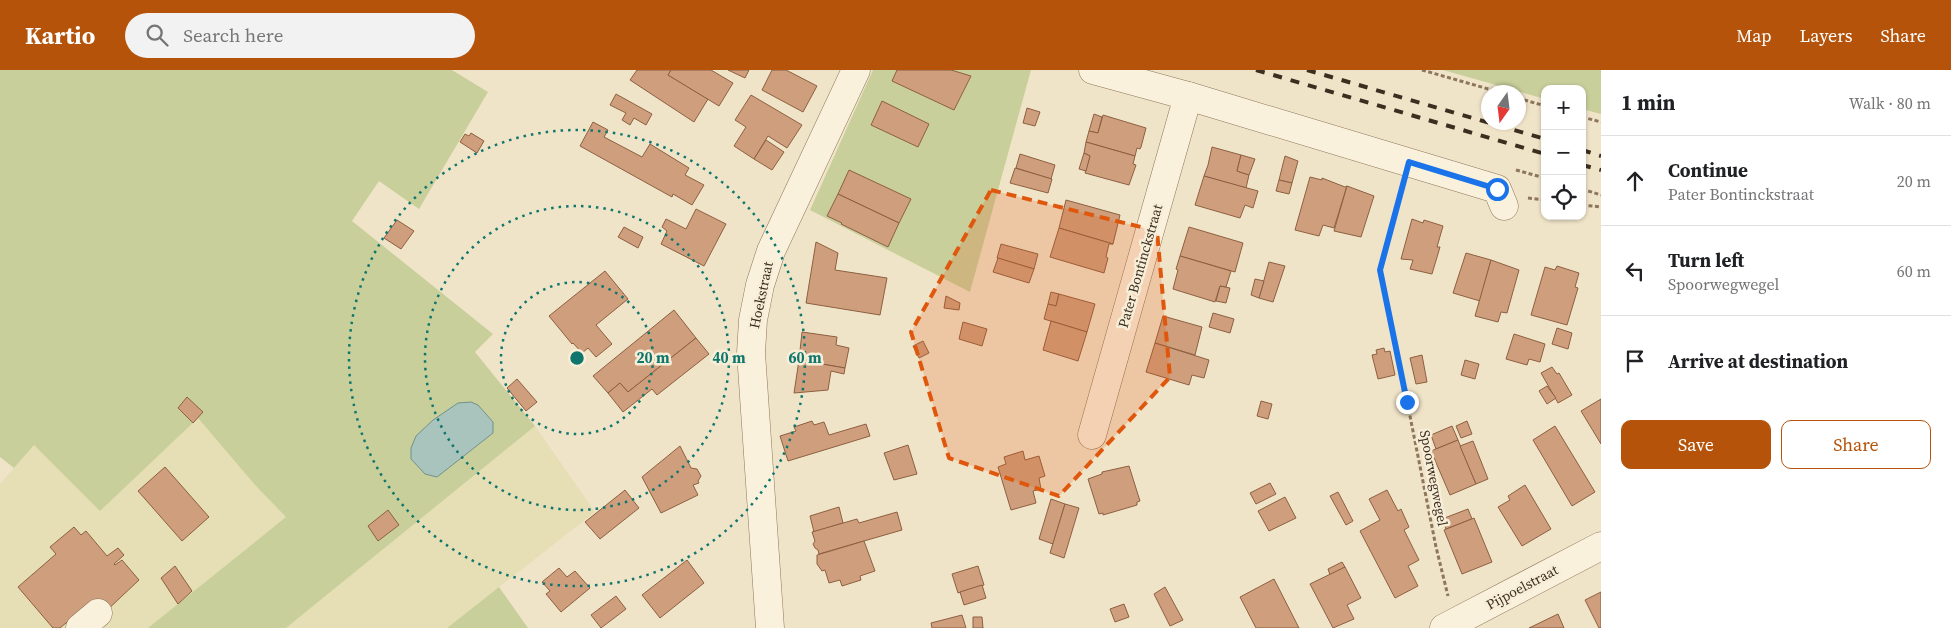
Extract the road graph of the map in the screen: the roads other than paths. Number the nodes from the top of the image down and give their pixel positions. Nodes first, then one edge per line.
1 (856, 70) edge
2 (1093, 70) edge
3 (1188, 96) junction
4 (1504, 206) dead end
5 (1092, 435) dead end
6 (1601, 546) edge
7 (1449, 625) edge
8 (770, 628) edge

1 - 8 street, Hoekstraat
2 - 3 street
3 - 4 street
3 - 5 street, Pater Bontinckstraat
6 - 7 street, Pijpoelstraat

